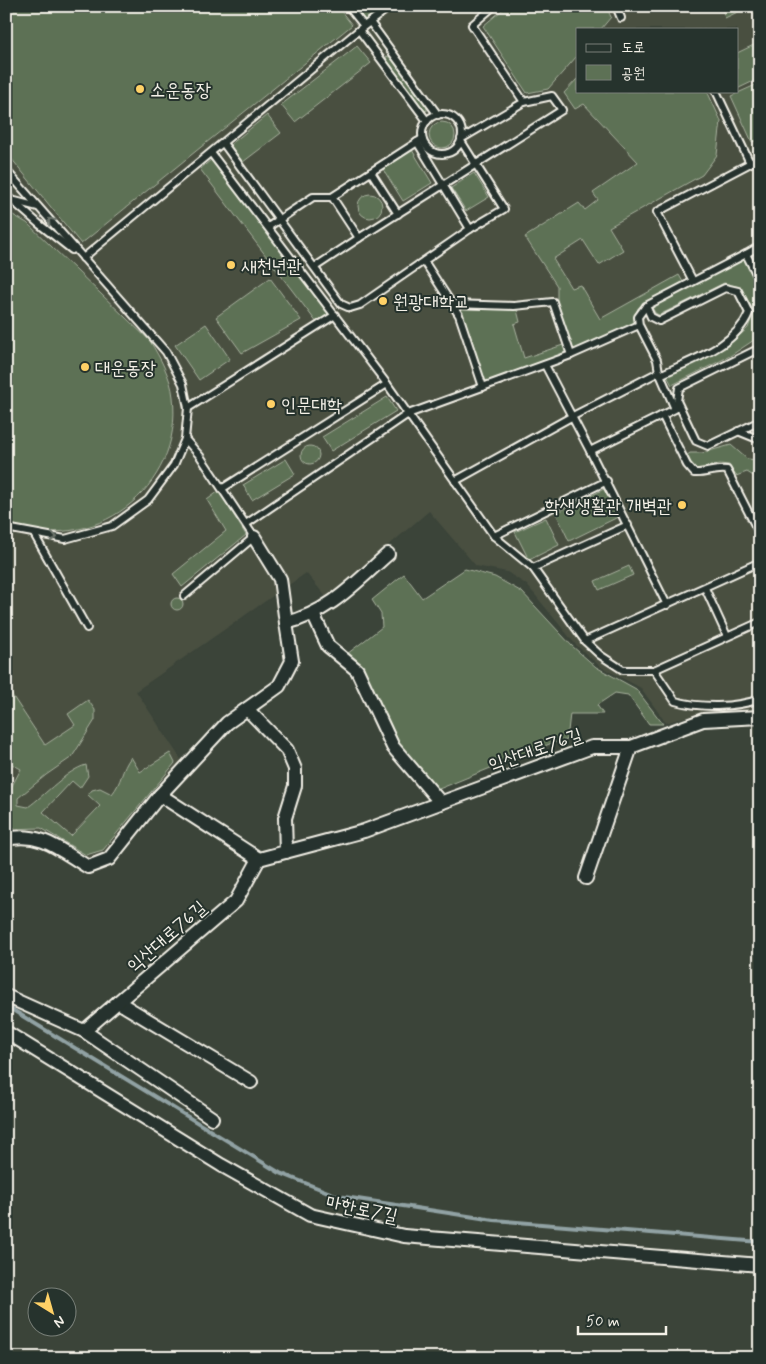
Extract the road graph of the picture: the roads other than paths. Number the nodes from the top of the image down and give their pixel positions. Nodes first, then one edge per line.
1 (348, 6) edge
2 (391, 6) edge
3 (494, 6) edge
4 (616, 6) edge
5 (621, 18) dead end
6 (364, 26) junction
7 (716, 92) edge
8 (524, 102) junction
9 (438, 115) junction
10 (427, 121) junction
11 (419, 140) junction
12 (461, 140) junction
13 (223, 143) junction
14 (211, 153) junction
15 (760, 158) edge
16 (750, 163) junction
17 (476, 165) junction
18 (6, 170) edge
19 (371, 172) junction
20 (444, 185) junction
21 (6, 194) edge
22 (332, 197) junction
23 (9, 200) edge
24 (38, 207) junction
25 (398, 214) junction
26 (280, 219) junction
27 (268, 227) junction
28 (470, 229) junction
29 (359, 238) junction
30 (760, 246) edge
31 (746, 254) junction
32 (82, 258) junction
33 (424, 261) junction
34 (315, 267) junction
35 (759, 278) edge
36 (693, 281) junction
37 (452, 304) junction
38 (646, 306) junction
39 (335, 315) junction
40 (639, 325) junction
41 (760, 348) edge
42 (570, 355) junction
43 (545, 365) junction
44 (659, 373) junction
45 (386, 384) junction
46 (483, 387) junction
47 (188, 408) junction
48 (408, 414) junction
49 (662, 415) junction
50 (571, 416) junction
51 (760, 421) edge
52 (738, 431) junction
53 (185, 439) junction
54 (760, 440) edge
55 (590, 451) junction
56 (455, 481) junction
57 (607, 481) junction
58 (222, 488) junction
59 (246, 524) junction
60 (628, 525) junction
61 (6, 528) edge
62 (34, 534) junction
63 (760, 535) edge
64 (494, 536) junction
65 (254, 537) junction
66 (388, 554) dead end
67 (760, 562) edge
68 (533, 568) junction
69 (705, 588) junction
70 (184, 596) dead end
71 (667, 605) junction
72 (313, 614) junction
73 (760, 622) edge
74 (286, 623) junction
75 (87, 628) dead end
76 (727, 636) junction
77 (585, 640) junction
78 (654, 670) junction
79 (760, 699) edge
80 (247, 709) junction
81 (760, 717) edge
82 (631, 747) junction
83 (160, 795) junction
84 (441, 802) junction
85 (6, 839) edge
86 (286, 852) junction
87 (259, 859) junction
88 (586, 878) dead end
89 (6, 996) edge
90 (118, 1002) junction
91 (84, 1031) junction
92 (6, 1032) edge
93 (251, 1082) dead end
94 (212, 1118) dead end
95 (760, 1265) edge

1 - 6 lane
2 - 6 lane
3 - 8 lane
4 - 5 lane
6 - 9 lane
6 - 10 lane
6 - 13 lane
7 - 16 lane
8 - 12 lane
8 - 17 lane
9 - 10 lane
9 - 12 lane
10 - 11 lane
11 - 12 lane
11 - 19 lane
11 - 20 lane
12 - 17 lane
13 - 14 lane
13 - 26 lane
14 - 27 lane
14 - 32 lane
15 - 16 lane
16 - 36 lane
17 - 20 lane
17 - 28 lane
18 - 24 lane
19 - 22 lane
19 - 25 lane
20 - 25 lane
20 - 28 lane
21 - 23 lane
22 - 26 lane
22 - 29 lane
23 - 24 lane
23 - 32 lane
32 -> 24 lane
25 - 29 lane
26 - 27 lane
26 - 34 lane
27 - 39 lane
28 - 33 lane
29 - 34 lane
30 - 31 lane
31 - 35 lane
31 - 36 lane
32 - 47 lane
33 - 34 lane
33 - 37 lane
36 - 38 lane
37 - 42 lane
37 - 46 lane
38 - 40 lane
38 - 44 lane
39 - 45 lane
39 - 47 lane
40 - 42 lane
40 - 44 lane
41 - 52 lane
42 - 43 lane
43 - 46 lane
43 - 50 lane
44 - 49 lane
44 - 50 lane
45 - 48 lane
45 - 58 lane
46 - 48 lane
47 - 53 lane
48 - 56 lane
48 - 59 lane
49 - 55 lane
49 - 63 lane
50 - 55 lane
50 - 56 lane
51 - 52 lane
52 - 54 lane
53 - 58 lane
62 -> 53 lane
55 - 57 lane
56 - 64 lane
57 - 60 lane
57 - 64 lane
58 - 59 lane
59 - 65 lane
60 - 68 lane
60 - 71 lane
61 - 62 lane
62 - 75 lane
64 - 68 lane
65 - 70 lane
65 - 74 street
66 - 72 street
67 - 69 lane
68 - 77 lane
69 - 71 lane
69 - 76 lane
71 - 77 lane
72 - 74 street
72 - 84 street
73 - 76 lane
74 - 80 street
76 - 78 lane
77 - 78 lane
78 - 79 lane
80 - 83 street
80 - 86 street
81 - 82 street, 익산대로76길
82 - 84 street, 익산대로76길
82 - 88 street
83 - 85 street
83 - 87 street
84 - 86 street, 익산대로76길
86 - 87 street, 익산대로76길
87 - 90 street, 익산대로76길
89 - 91 street
90 - 91 street, 익산대로76길
90 - 93 street
91 - 94 street
92 - 95 street, 마한로7길

